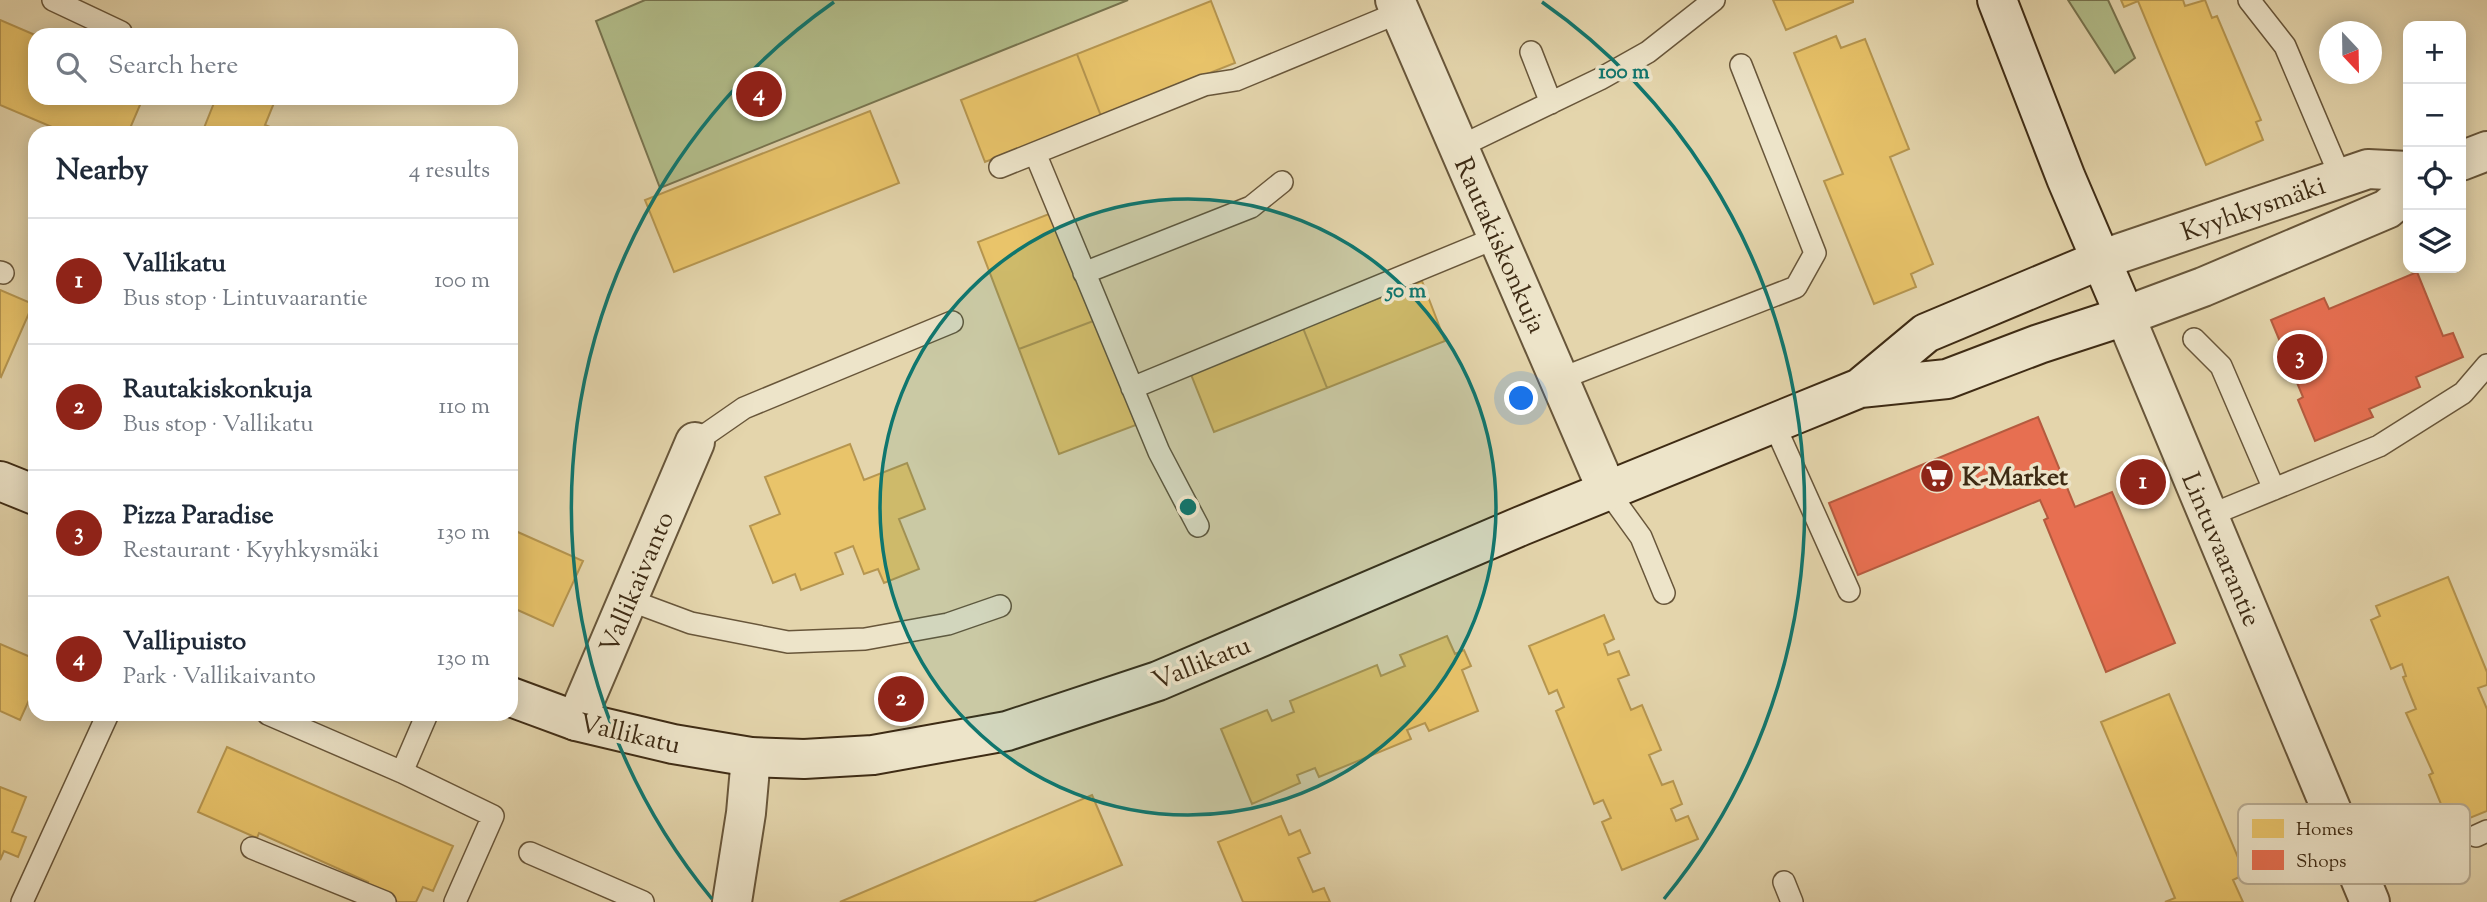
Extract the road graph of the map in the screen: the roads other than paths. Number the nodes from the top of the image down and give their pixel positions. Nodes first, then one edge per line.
1 (53, 0) edge
2 (1714, 0) edge
3 (1997, 0) edge
4 (2249, 0) edge
5 (1398, 6) edge
6 (112, 28) edge
7 (1531, 52) dead end
8 (1741, 65) dead end
9 (1551, 103) junction
10 (1459, 147) junction
11 (2487, 151) edge
12 (1035, 153) junction
13 (2466, 159) edge
14 (1000, 167) dead end
15 (2403, 171) edge
16 (2341, 178) junction
17 (1282, 182) dead end
18 (2403, 195) edge
19 (1498, 237) junction
20 (2100, 260) junction
21 (1084, 273) junction
22 (2124, 316) junction
23 (952, 322) dead end
24 (2194, 339) dead end
25 (2487, 365) edge
26 (1560, 379) junction
27 (1132, 388) junction
28 (1860, 388) junction
29 (1774, 424) junction
30 (695, 442) joint
31 (0, 481) edge
32 (2274, 489) junction
33 (1607, 491) junction
34 (28, 492) edge
35 (2208, 516) junction
36 (1198, 526) dead end
37 (1849, 591) dead end
38 (1664, 593) dead end
39 (629, 600) junction
40 (999, 606) dead end
41 (518, 700) edge
42 (105, 721) edge
43 (284, 721) edge
44 (424, 721) edge
45 (576, 721) junction
46 (751, 757) junction
47 (402, 772) junction
48 (2329, 804) edge
49 (252, 848) dead end
50 (530, 853) dead end
51 (1784, 881) dead end
52 (2362, 884) edge
53 (361, 898) edge
54 (22, 902) edge
55 (385, 902) edge
56 (455, 902) edge
57 (643, 902) edge
58 (732, 902) edge
59 (1792, 902) edge
60 (2370, 902) edge

1 - 6 lane
2 - 9 lane
3 - 20 main road, Lintuvaarantie
4 - 16 lane
5 - 10 main road, Rautakiskonkuja
5 - 12 lane
7 - 9 lane
8 - 26 lane
9 - 10 lane
10 - 19 main road, Rautakiskonkuja
11 - 13 main road
12 - 14 lane
12 - 21 lane
15 - 16 main road, Kyyhkysmäki
16 - 20 main road, Kyyhkysmäki
17 - 21 lane
18 - 22 main road, Kyyhkysmäki
19 - 26 main road, Rautakiskonkuja
19 - 27 lane
20 - 22 main road, Lintuvaarantie
20 - 28 main road, Vallikatu
21 - 27 lane
22 - 28 main road, Vallikatu
22 - 35 main road, Lintuvaarantie
23 - 30 lane
24 - 32 lane
25 - 32 lane
26 - 33 main road, Rautakiskonkuja
27 - 36 lane
28 - 29 main road, Vallikatu
29 - 33 main road, Vallikatu
29 - 37 lane
30 - 39 main road, Vallikaivanto
31 - 34 main road
32 - 35 lane
33 - 38 lane
33 - 46 main road, Vallikatu
35 - 48 main road, Lintuvaarantie
39 - 40 lane
39 - 45 main road, Vallikaivanto
41 - 45 main road, Vallikatu
42 - 54 lane
43 - 47 lane
44 - 47 lane
45 - 46 main road, Vallikatu
46 - 58 main road
47 - 56 lane
49 - 53 lane
50 - 57 lane
51 - 59 lane
52 - 60 main road, Lintuvaarantie
53 - 55 lane

